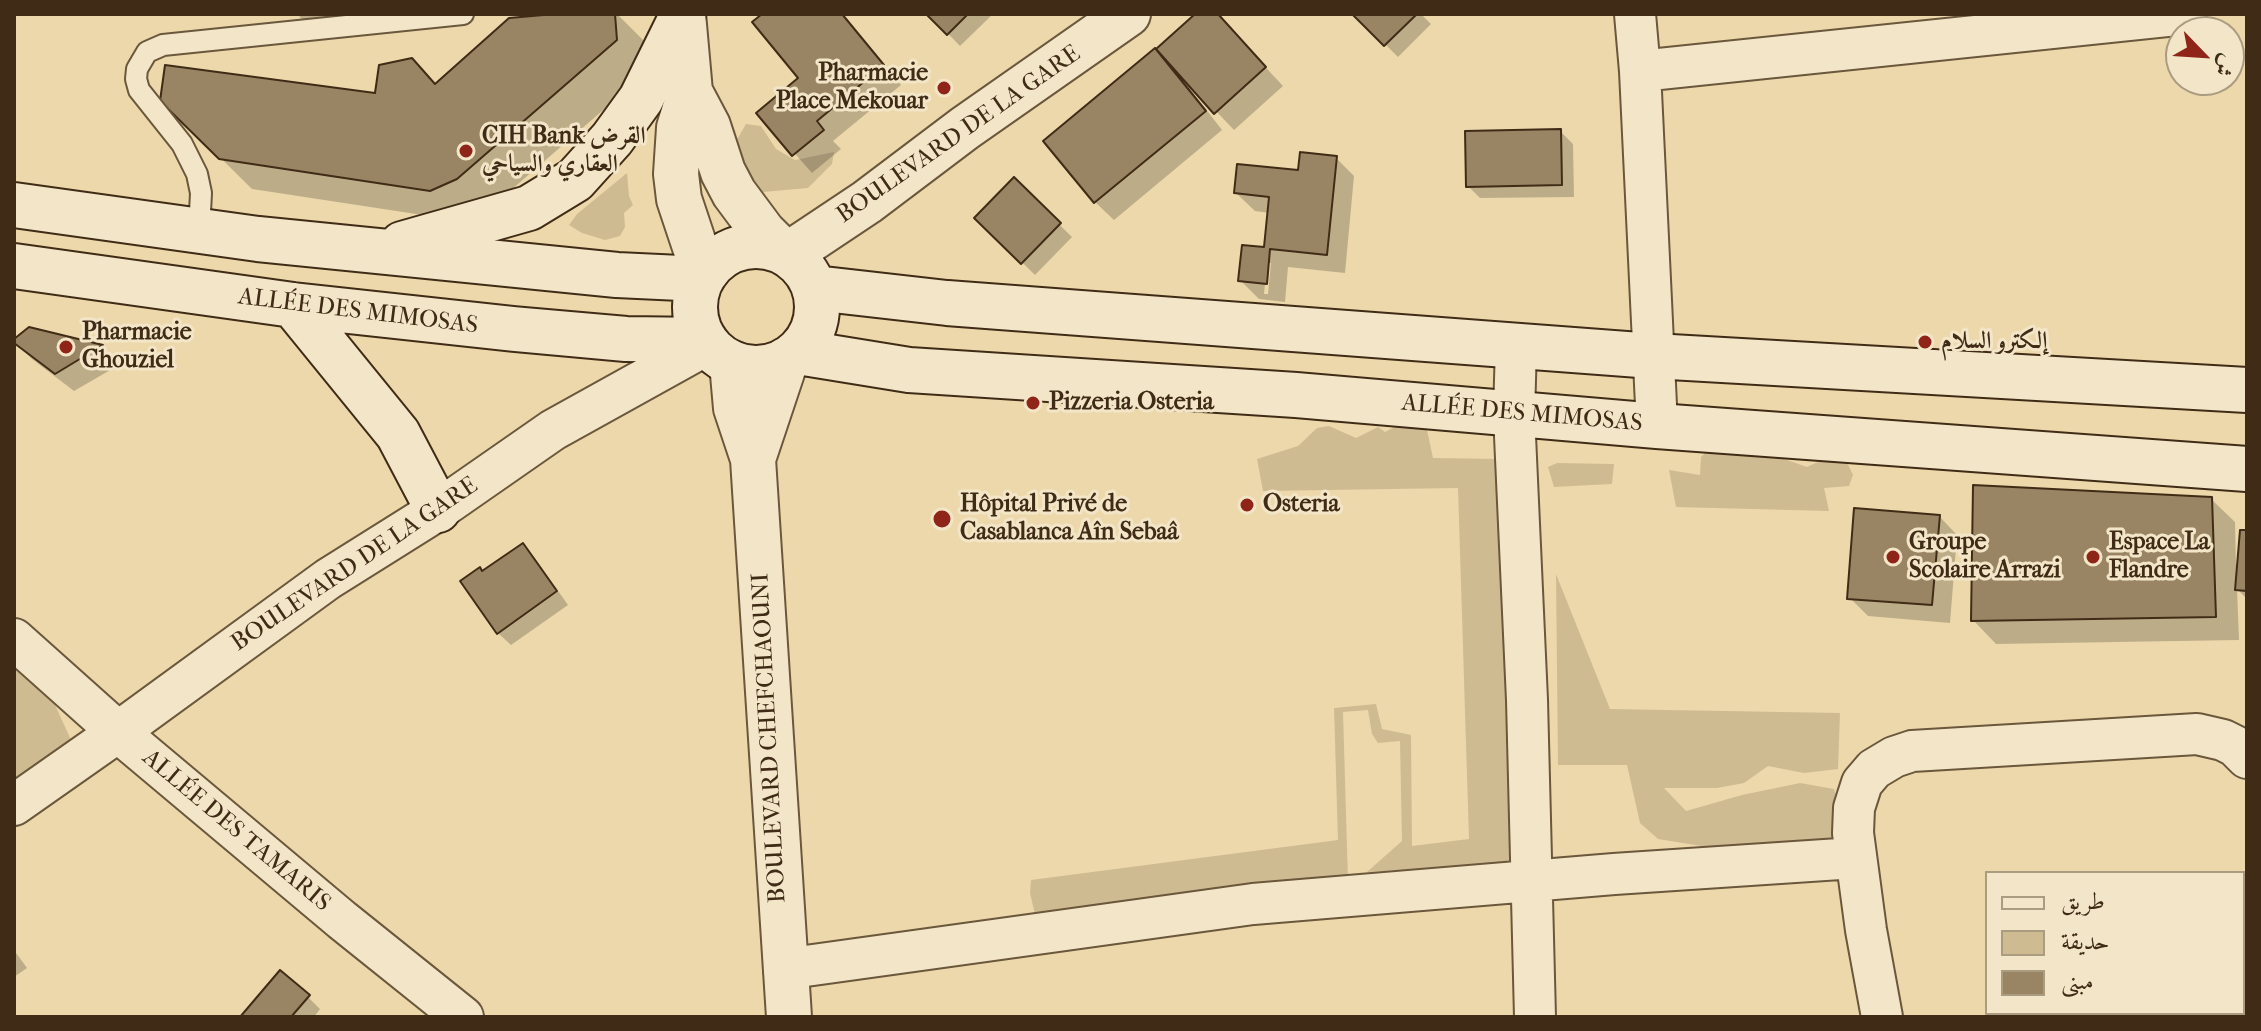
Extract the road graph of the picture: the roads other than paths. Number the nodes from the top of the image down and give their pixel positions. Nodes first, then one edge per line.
1 (463, 14) edge
2 (683, 14) edge
3 (1128, 14) edge
4 (2186, 14) edge
5 (1637, 16) edge
6 (1640, 71) junction
7 (690, 92) junction
8 (14, 205) edge
9 (199, 231) junction
10 (379, 250) junction
11 (794, 264) junction
12 (14, 266) edge
13 (705, 275) junction
14 (293, 305) junction
15 (1516, 346) junction
16 (715, 349) junction
17 (792, 356) junction
18 (1653, 356) junction
19 (2247, 390) edge
20 (1514, 414) junction
21 (1657, 426) junction
22 (753, 459) junction
23 (2247, 469) edge
24 (438, 510) junction
25 (14, 639) edge
26 (118, 732) junction
27 (2247, 758) edge
28 (14, 805) edge
29 (1855, 858) junction
30 (1532, 882) junction
31 (784, 969) junction
32 (463, 1017) edge
33 (789, 1017) edge
34 (1535, 1017) edge
35 (1882, 1017) edge

1 - 9 lane
2 - 7 main road
2 - 10 main road
3 - 11 main road, BOULEVARD DE LA GARE
4 - 6 street
5 - 6 street
6 - 18 street
7 - 11 main road
7 - 13 main road
8 - 9 main road
9 - 10 main road
10 - 13 main road
11 - 13 main road
11 - 15 main road
11 - 17 main road
12 - 14 main road, ALLÉE DES MIMOSAS
13 - 16 main road
14 - 16 main road, ALLÉE DES MIMOSAS
14 - 24 main road
15 - 18 main road
15 - 20 street
16 - 17 main road
16 - 22 main road, BOULEVARD CHEFCHAOUNI
16 - 24 street, BOULEVARD DE LA GARE
17 - 20 main road, ALLÉE DES MIMOSAS
17 - 22 main road, BOULEVARD CHEFCHAOUNI
18 - 19 main road
18 - 21 street
20 - 21 main road, ALLÉE DES MIMOSAS
20 - 30 street
21 - 23 main road, ALLÉE DES MIMOSAS
22 - 31 main road, BOULEVARD CHEFCHAOUNI
24 - 26 street, BOULEVARD DE LA GARE
25 - 26 street, ALLÉE DES TAMARIS
26 - 28 street, BOULEVARD DE LA GARE
26 - 32 street, ALLÉE DES TAMARIS
27 - 29 street
29 - 30 street
29 - 35 street
30 - 31 street
30 - 34 street
31 - 33 main road, BOULEVARD CHEFCHAOUNI

